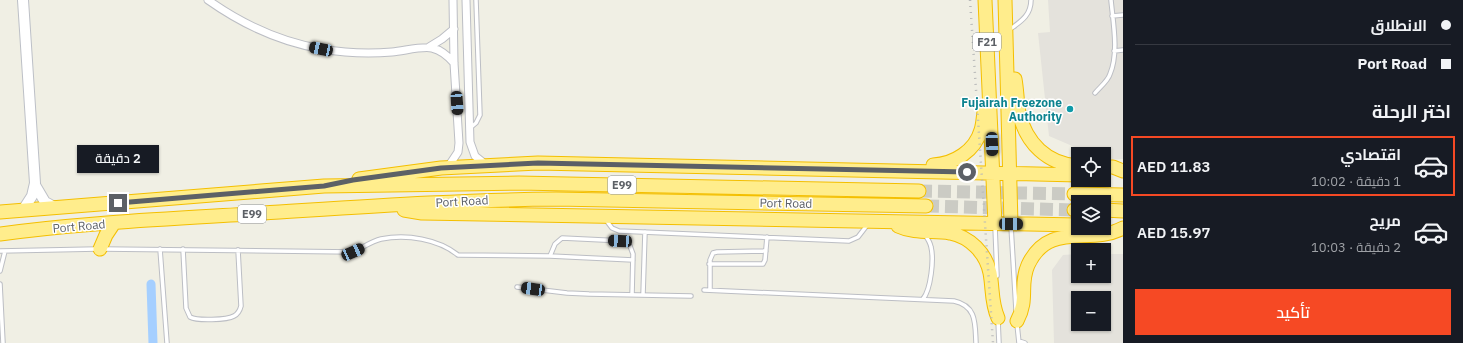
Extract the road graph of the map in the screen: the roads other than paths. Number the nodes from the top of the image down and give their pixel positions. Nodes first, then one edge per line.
1 (24, 0) edge
2 (208, 0) edge
3 (453, 0) edge
4 (466, 0) edge
5 (476, 0) edge
6 (985, 0) edge
7 (1005, 0) edge
8 (1031, 0) edge
9 (1111, 0) edge
10 (1123, 15) edge
11 (1112, 16) junction
12 (454, 29) junction
13 (1006, 32) junction
14 (430, 47) junction
15 (1123, 50) edge
16 (1114, 51) junction
17 (1007, 61) junction
18 (454, 63) junction
19 (989, 84) junction
20 (1095, 93) dead end
21 (470, 129) junction
22 (486, 165) junction
23 (1071, 165) edge
24 (448, 167) junction
25 (1111, 167) edge
26 (888, 170) junction
27 (1123, 171) edge
28 (993, 173) junction
29 (1009, 173) junction
30 (1071, 174) edge
31 (1111, 175) edge
32 (1123, 176) edge
33 (35, 185) junction
34 (324, 186) junction
35 (919, 191) tunnel mouth
36 (1074, 194) tunnel mouth
37 (1123, 196) edge
38 (391, 206) junction
39 (926, 206) tunnel mouth
40 (56, 208) junction
41 (23, 210) junction
42 (1111, 210) edge
43 (0, 211) edge
44 (1123, 211) edge
45 (605, 216) junction
46 (870, 221) junction
47 (890, 222) junction
48 (114, 223) junction
49 (995, 224) junction
50 (1011, 224) junction
51 (1071, 225) edge
52 (1111, 226) edge
53 (1123, 227) edge
54 (645, 232) junction
55 (922, 232) junction
56 (3, 235) edge
57 (767, 237) junction
58 (100, 249) junction
59 (160, 249) junction
60 (183, 249) junction
61 (238, 250) junction
62 (2, 251) edge
63 (766, 252) junction
64 (550, 256) junction
65 (633, 260) junction
66 (709, 264) junction
67 (0, 271) edge
68 (997, 278) dead end
69 (0, 284) edge
70 (517, 287) dead end
71 (704, 290) dead end
72 (710, 290) junction
73 (997, 294) dead end
74 (632, 295) junction
75 (643, 295) junction
76 (691, 296) dead end
77 (923, 299) junction
78 (998, 318) junction
79 (1017, 321) junction
80 (1019, 342) edge
81 (2, 343) edge
82 (168, 343) edge
83 (976, 343) edge
84 (999, 343) edge
85 (1025, 343) edge

1 - 33 street
2 - 14 street
3 - 12 street
4 - 21 street
5 - 21 lane
6 - 19 highway, F21
7 - 13 highway, F21
8 - 13 lane
9 - 11 lane
10 - 11 lane
11 - 16 lane
12 - 14 street
12 - 18 street
13 - 17 highway, F21
14 - 18 street
15 - 16 lane
16 - 20 lane
17 - 23 highway
17 - 29 highway, F21
18 - 24 street
19 - 26 highway
19 - 28 highway, F21
21 - 22 street
22 - 24 highway
22 - 26 highway
24 - 34 highway
25 - 27 highway
26 - 28 highway
28 - 29 highway
28 - 49 highway, F21
29 - 30 highway
29 - 50 highway, F21
31 - 32 highway
33 - 40 street
33 - 41 street
34 - 35 highway, Port Road / E99
34 - 40 highway, Port Road / E99
36 - 37 highway
38 - 39 highway, Port Road / E99
38 - 45 highway
38 - 48 highway, Port Road / E99
40 - 41 highway, Port Road / E99
41 - 43 highway, Port Road / E99
42 - 44 highway
45 - 46 highway
45 - 54 lane
46 - 47 highway
46 - 57 lane
47 - 49 highway
47 - 55 highway
48 - 56 highway, Port Road / E99
48 - 58 highway
49 - 50 highway
49 - 68 lane
50 - 51 highway
50 - 79 lane
52 - 53 highway
53 - 79 highway
54 - 57 lane
54 - 75 lane
55 - 77 lane
55 - 78 highway
57 - 63 lane
58 - 59 lane
58 - 62 lane
59 - 60 lane
59 - 82 lane
60 - 61 lane
60 - 61 lane
61 - 64 lane
62 - 67 lane
63 - 66 lane
63 - 66 lane
64 - 65 lane
64 - 65 lane
65 - 74 lane
66 - 72 lane
69 - 81 lane
70 - 74 lane
71 - 72 lane
72 - 77 lane
73 - 78 lane
74 - 75 lane
75 - 76 lane
77 - 83 lane
78 - 84 lane
79 - 80 lane
80 - 85 lane

